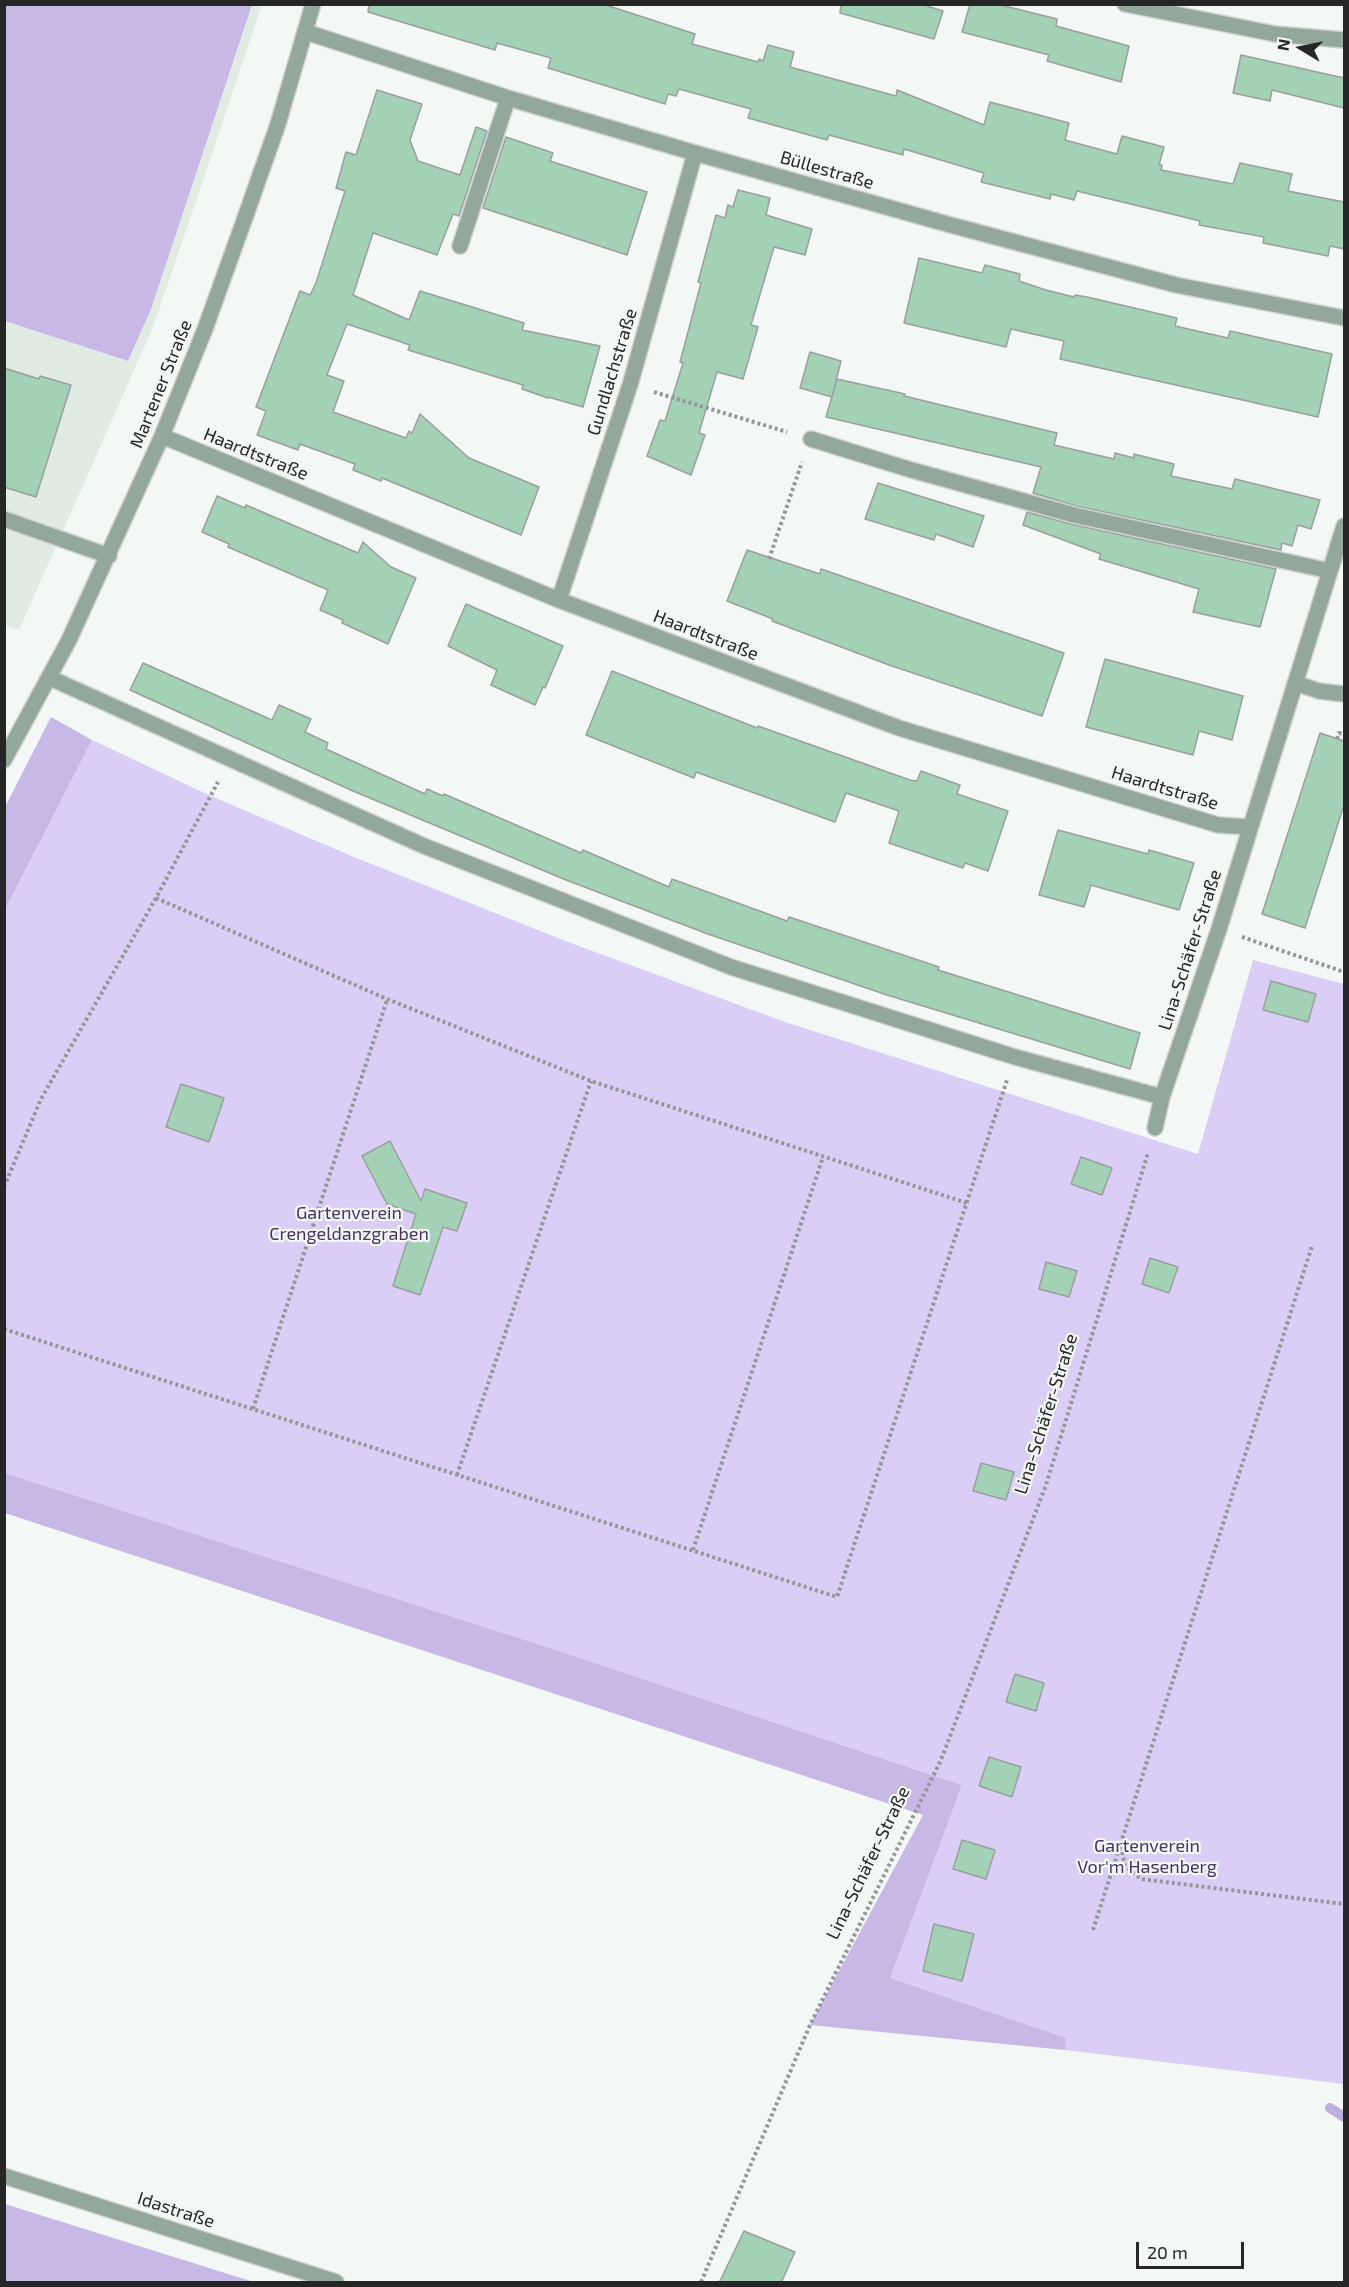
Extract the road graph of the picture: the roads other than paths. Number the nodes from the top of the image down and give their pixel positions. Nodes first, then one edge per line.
1 (313, 4) edge
2 (1125, 4) edge
3 (306, 32) junction
4 (1344, 40) edge
5 (508, 98) junction
6 (694, 153) junction
7 (460, 246) dead end
8 (1344, 318) edge
9 (162, 436) junction
10 (811, 439) road end
11 (4, 519) edge
12 (1344, 526) edge
13 (109, 556) junction
14 (1330, 571) junction
15 (559, 600) junction
16 (50, 678) junction
17 (1295, 683) junction
18 (1344, 694) edge
19 (4, 760) edge
20 (1250, 827) junction
21 (1162, 1097) junction
22 (1155, 1128) road end
23 (4, 2176) edge
24 (336, 2283) edge

1 - 3 street, Martener Straße
2 - 4 street
3 - 5 street, Büllestraße
3 - 9 street, Martener Straße
5 - 6 street, Büllestraße
5 - 7 street
6 - 8 street, Büllestraße
6 - 15 street, Gundlachstraße
9 - 13 street, Martener Straße
9 - 15 street, Haardtstraße
10 - 14 street
11 - 13 street
12 - 14 street, Lina-Schäfer-Straße
13 - 16 street, Martener Straße
14 - 17 street, Lina-Schäfer-Straße
15 - 20 street, Haardtstraße
16 - 19 street, Martener Straße
16 - 21 street
17 - 18 street
17 - 20 street, Lina-Schäfer-Straße
20 - 21 street, Lina-Schäfer-Straße
21 - 22 street, Lina-Schäfer-Straße
23 - 24 street, Idastraße

